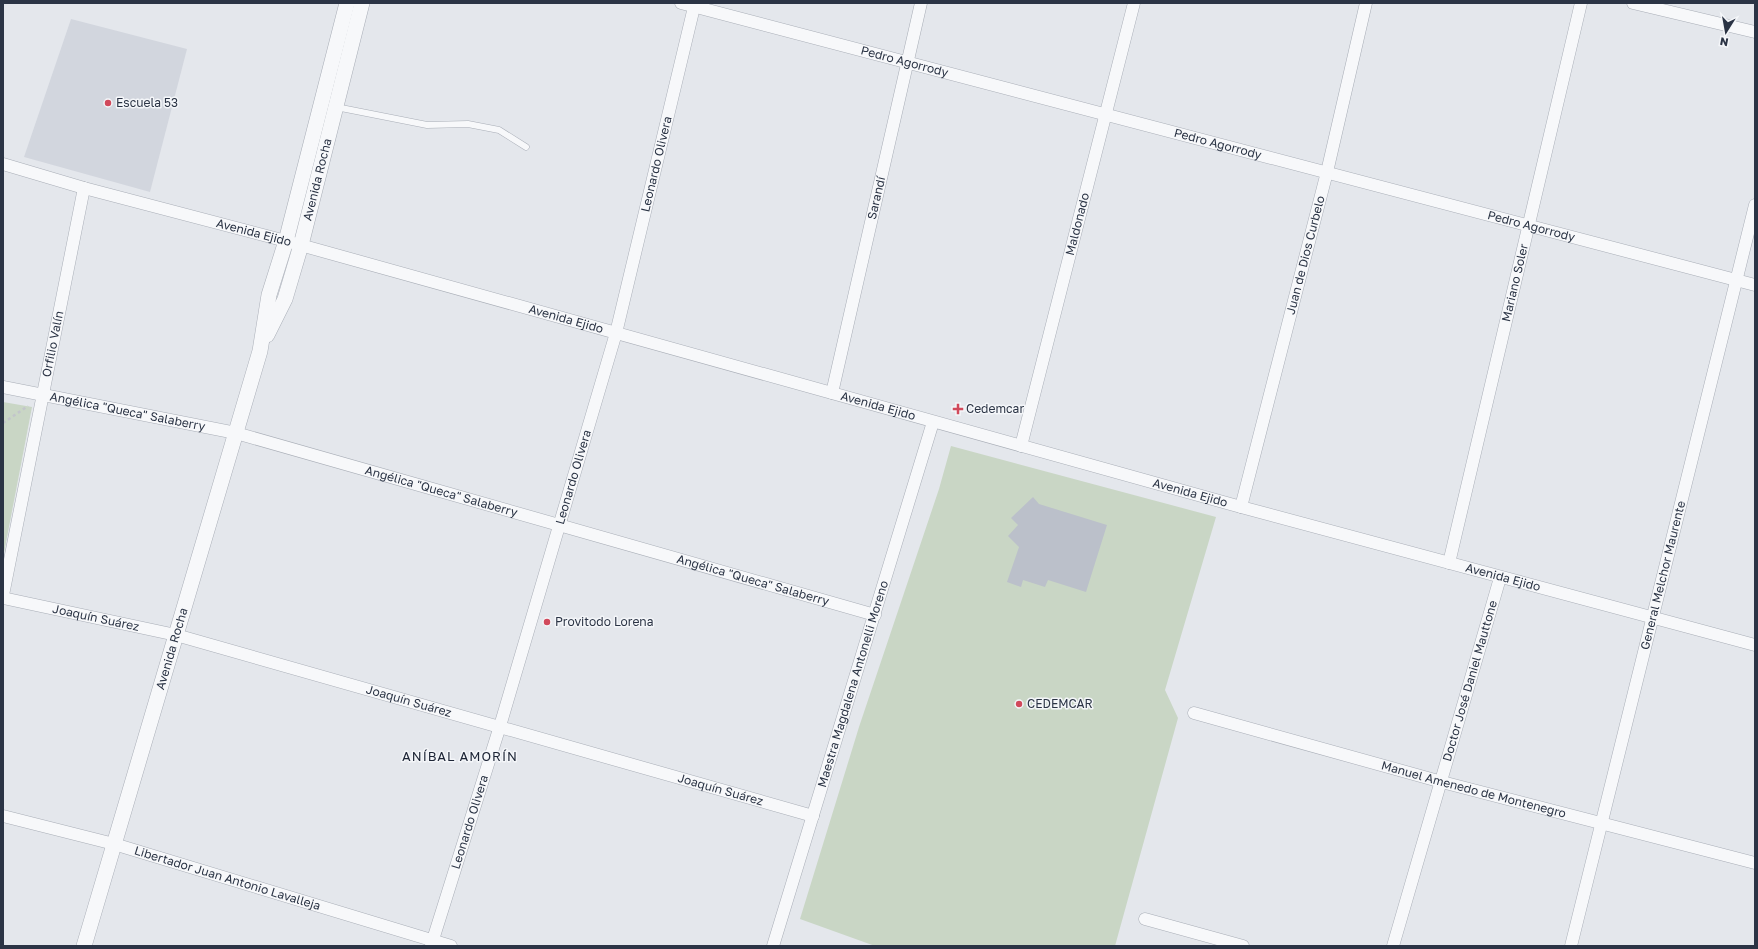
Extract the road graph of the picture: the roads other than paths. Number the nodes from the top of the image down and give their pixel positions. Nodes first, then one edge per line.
1 (348, 3) edge
2 (362, 3) edge
3 (681, 3) edge
4 (921, 3) edge
5 (1134, 3) edge
6 (1366, 3) edge
7 (1581, 3) edge
8 (1633, 3) edge
9 (694, 5) edge
10 (1755, 32) edge
11 (907, 63) junction
12 (336, 106) junction
13 (1106, 115) junction
14 (526, 148) dead end
15 (3, 164) edge
16 (1327, 172) junction
17 (84, 188) junction
18 (1755, 205) edge
19 (1528, 226) junction
20 (286, 241) junction
21 (301, 245) junction
22 (1736, 280) junction
23 (1755, 285) edge
24 (616, 333) junction
25 (260, 351) junction
26 (3, 387) edge
27 (832, 394) junction
28 (43, 395) junction
29 (933, 422) junction
30 (236, 433) junction
31 (1020, 446) junction
32 (1242, 507) junction
33 (560, 525) junction
34 (1450, 563) junction
35 (1500, 578) junction
36 (3, 595) edge
37 (3, 598) edge
38 (875, 615) junction
39 (1653, 617) junction
40 (176, 635) junction
41 (1755, 645) edge
42 (1194, 713) dead end
43 (500, 726) junction
44 (1442, 782) junction
45 (3, 816) edge
46 (813, 816) junction
47 (1602, 824) junction
48 (114, 844) junction
49 (1755, 863) edge
50 (1145, 919) dead end
51 (432, 943) edge
52 (84, 946) edge
53 (451, 946) edge
54 (773, 946) edge
55 (1243, 946) edge
56 (1393, 946) edge
57 (1571, 946) edge

1 - 20 street, Avenida Rocha
2 - 12 street, Avenida Rocha
3 - 9 street, Pedro Agorrody
4 - 11 street, Sarandí
5 - 13 street, Maldonado
6 - 16 street, Juan de Dios Curbelo
7 - 19 street, Mariano Soler
8 - 10 street
9 - 11 street, Pedro Agorrody
9 - 24 street, Leonardo Olivera
11 - 13 street, Pedro Agorrody
11 - 27 street, Sarandí
12 - 14 lane
12 - 21 street, Avenida Rocha
13 - 16 street, Pedro Agorrody
13 - 31 street, Maldonado
15 - 17 street, Avenida Ejido
16 - 19 street, Pedro Agorrody
16 - 32 street, Juan de Dios Curbelo
17 - 20 street, Avenida Ejido
17 - 28 street, Orfilio Valín
18 - 22 street, General Melchor Maurente
19 - 22 street, Pedro Agorrody
19 - 34 street, Mariano Soler
20 - 21 street, Avenida Ejido
20 - 25 street, Avenida Rocha
21 - 24 street, Avenida Ejido
21 - 25 street, Avenida Rocha
22 - 23 street, Pedro Agorrody
22 - 39 street, General Melchor Maurente
24 - 27 street, Avenida Ejido
24 - 33 street, Leonardo Olivera
25 - 30 street, Avenida Rocha
26 - 28 street, Angélica "Queca" Salaberry
27 - 29 street, Avenida Ejido
28 - 30 street, Angélica "Queca" Salaberry
28 - 36 street, Orfilio Valín
29 - 31 street, Avenida Ejido
29 - 38 street, Maestra Magdalena Antonelli Moreno
30 - 33 street, Angélica "Queca" Salaberry
30 - 40 street, Avenida Rocha
31 - 32 street, Avenida Ejido
32 - 34 street, Avenida Ejido
33 - 38 street, Angélica "Queca" Salaberry
33 - 43 street, Leonardo Olivera
34 - 35 street, Avenida Ejido
35 - 39 street, Avenida Ejido
35 - 44 street, Doctor José Daniel Mauttone
37 - 40 street, Joaquín Suárez
38 - 46 street, Maestra Magdalena Antonelli Moreno
39 - 41 street, Avenida Ejido
39 - 47 street, General Melchor Maurente
40 - 43 street, Joaquín Suárez
40 - 48 street, Avenida Rocha
42 - 44 street, Manuel Amenedo de Montenegro
43 - 46 street, Joaquín Suárez
43 - 51 street, Leonardo Olivera
44 - 47 street, Manuel Amenedo de Montenegro
44 - 56 street, Doctor José Daniel Mauttone
45 - 48 street, Libertador Juan Antonio Lavalleja
46 - 54 street, Maestra Magdalena Antonelli Moreno
47 - 49 street, Manuel Amenedo de Montenegro
47 - 57 street, General Melchor Maurente
48 - 51 street, Libertador Juan Antonio Lavalleja
48 - 52 street, Avenida Rocha
50 - 55 street
51 - 53 street, Libertador Juan Antonio Lavalleja

